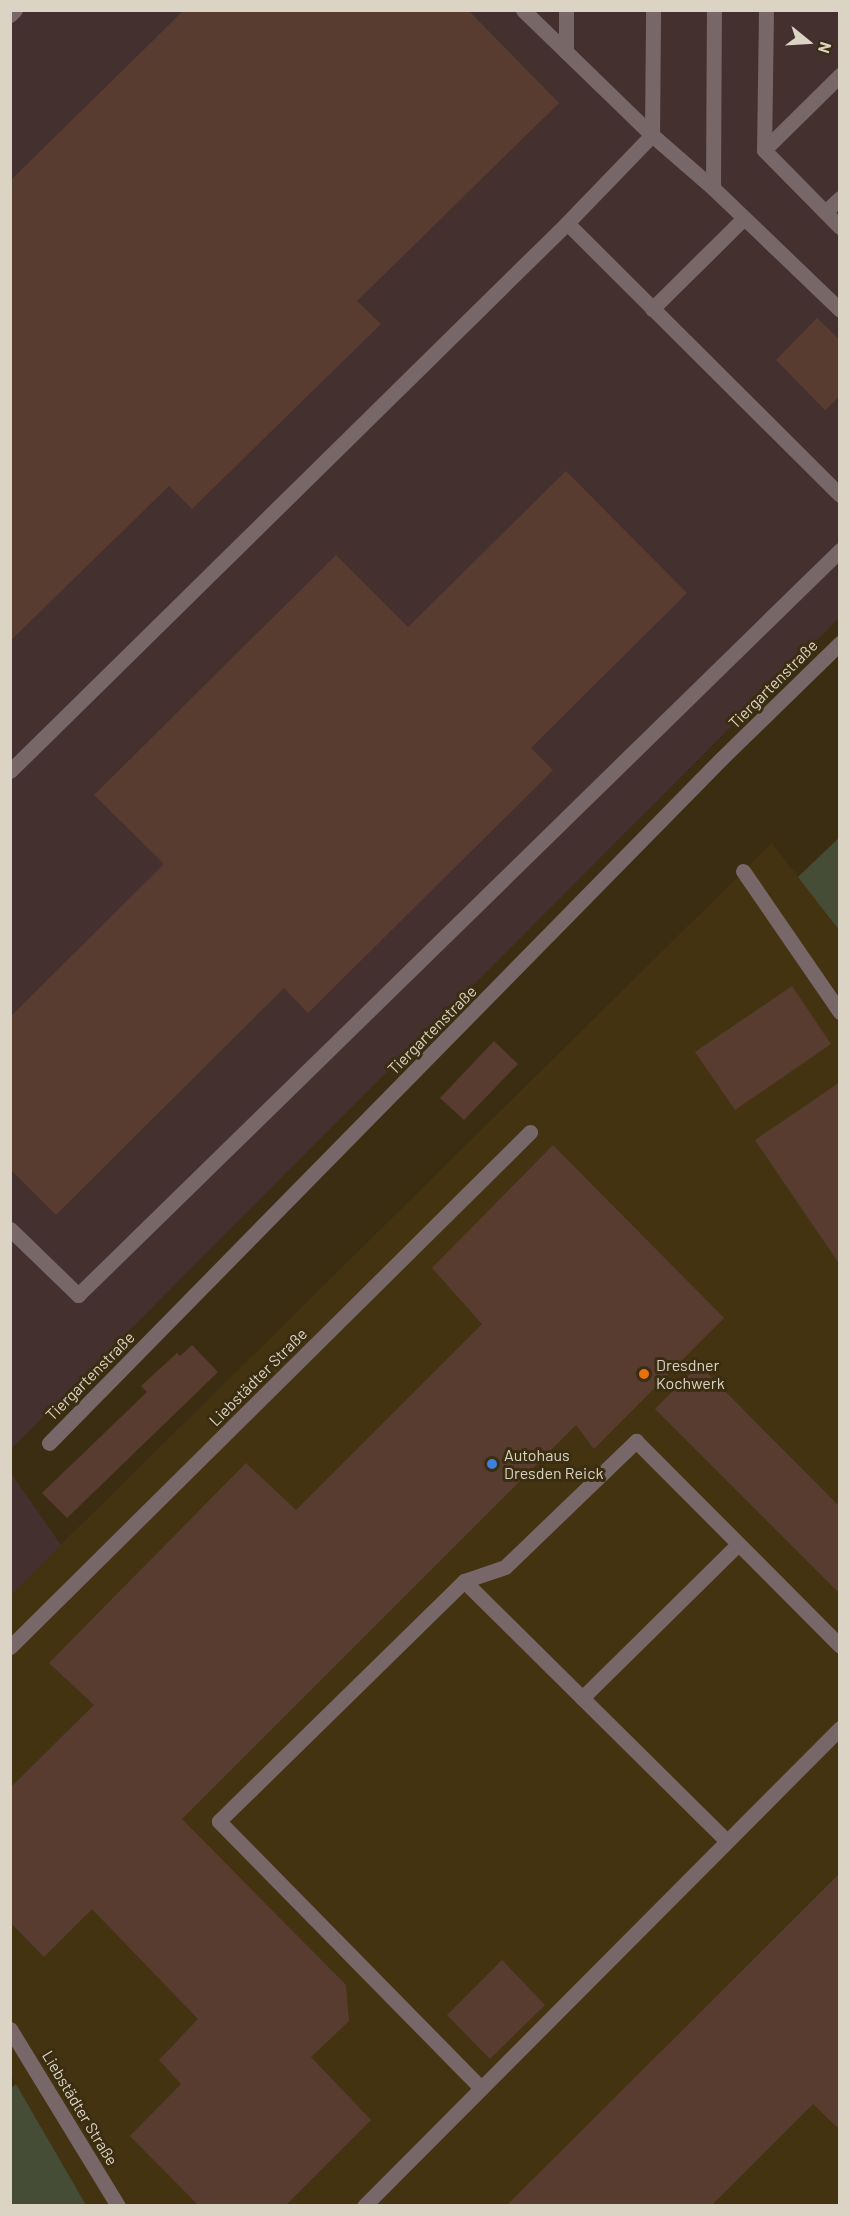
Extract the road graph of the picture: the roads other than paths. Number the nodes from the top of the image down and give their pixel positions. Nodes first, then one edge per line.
1 (15, 10) edge
2 (523, 10) edge
3 (566, 10) edge
4 (653, 10) edge
5 (714, 10) edge
6 (766, 11) edge
7 (10, 15) edge
8 (566, 52) junction
9 (840, 75) edge
10 (652, 135) junction
11 (764, 150) junction
12 (713, 188) junction
13 (840, 198) edge
14 (825, 212) junction
15 (744, 218) junction
16 (567, 223) junction
17 (840, 227) edge
18 (652, 309) junction
19 (840, 310) edge
20 (840, 495) edge
21 (840, 550) edge
22 (840, 643) edge
23 (10, 771) edge
24 (743, 871) dead end
25 (840, 1012) edge
26 (530, 1132) dead end
27 (10, 1229) edge
28 (49, 1443) dead end
29 (738, 1544) junction
30 (464, 1581) junction
31 (10, 1647) edge
32 (840, 1647) edge
33 (582, 1698) junction
34 (840, 1728) edge
35 (727, 1841) junction
36 (10, 2029) edge
37 (481, 2088) junction
38 (118, 2205) edge
39 (364, 2205) edge

1 - 7 lane
2 - 8 lane
3 - 8 lane
4 - 10 lane
5 - 12 lane
6 - 11 lane
8 - 10 lane
9 - 11 lane
10 - 12 lane
10 - 16 lane
11 - 14 lane
12 - 15 lane
13 - 14 lane
14 - 17 lane
15 - 18 lane
15 - 19 lane
16 - 18 lane
16 - 23 lane
18 - 20 lane
21 - 27 lane
22 - 28 lane, Tiergartenstraße
24 - 25 lane
26 - 31 lane, Liebstädter Straße
29 - 30 lane
29 - 32 lane
29 - 33 lane
30 - 33 lane
30 - 37 lane
33 - 35 lane
34 - 35 lane
35 - 37 lane
36 - 38 lane, Liebstädter Straße
37 - 39 lane

